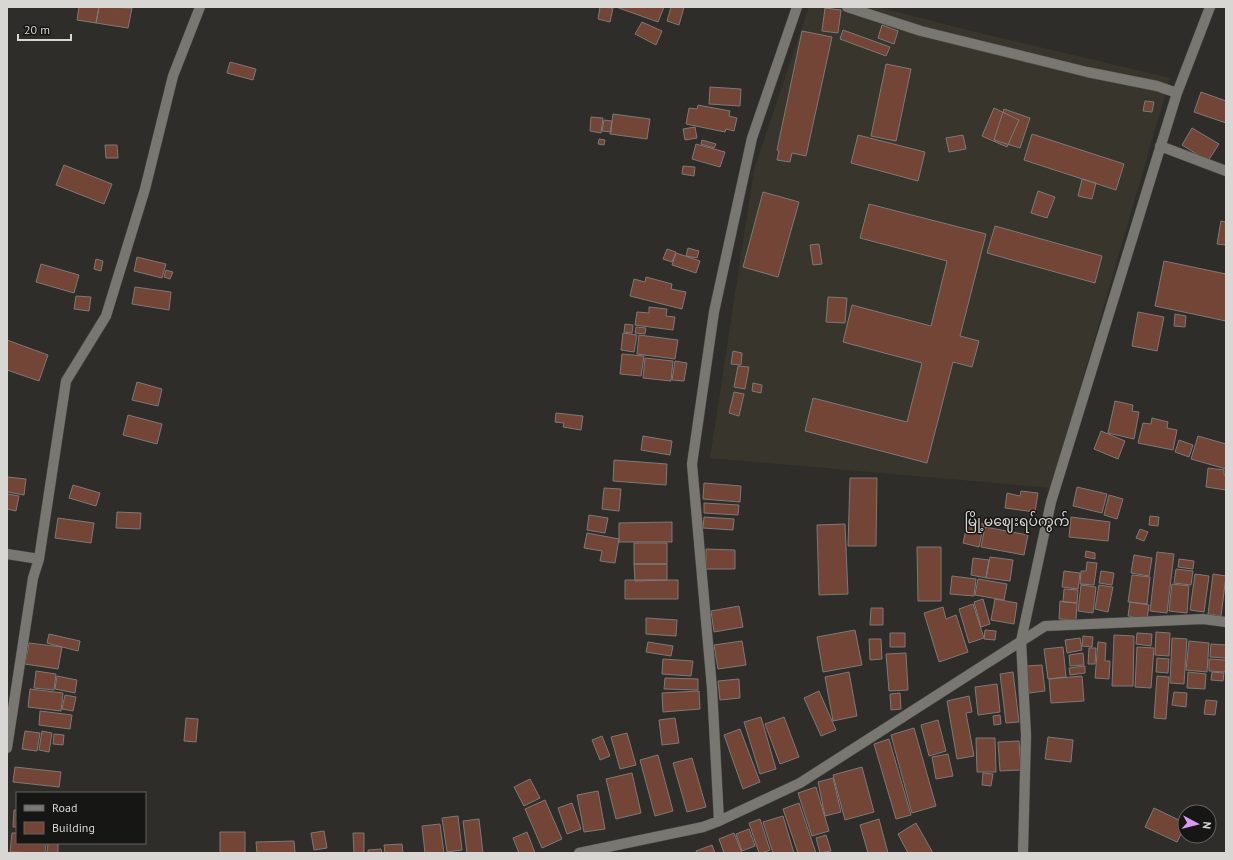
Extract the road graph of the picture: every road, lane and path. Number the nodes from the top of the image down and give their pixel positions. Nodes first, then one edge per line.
1 (200, 7) edge
2 (797, 7) edge
3 (847, 7) edge
4 (1210, 7) edge
5 (1177, 93) junction
6 (1160, 146) junction
7 (1226, 171) edge
8 (7, 554) edge
9 (39, 559) junction
10 (1226, 622) edge
11 (1021, 641) junction
12 (7, 748) edge
13 (719, 821) junction
14 (579, 853) edge
15 (1023, 853) edge

1 - 9 street
2 - 13 street
3 - 5 street
4 - 5 street
5 - 6 street
6 - 7 street
6 - 11 street
8 - 9 street
9 - 12 street
10 - 11 street
11 - 13 street
11 - 15 street
13 - 14 street

